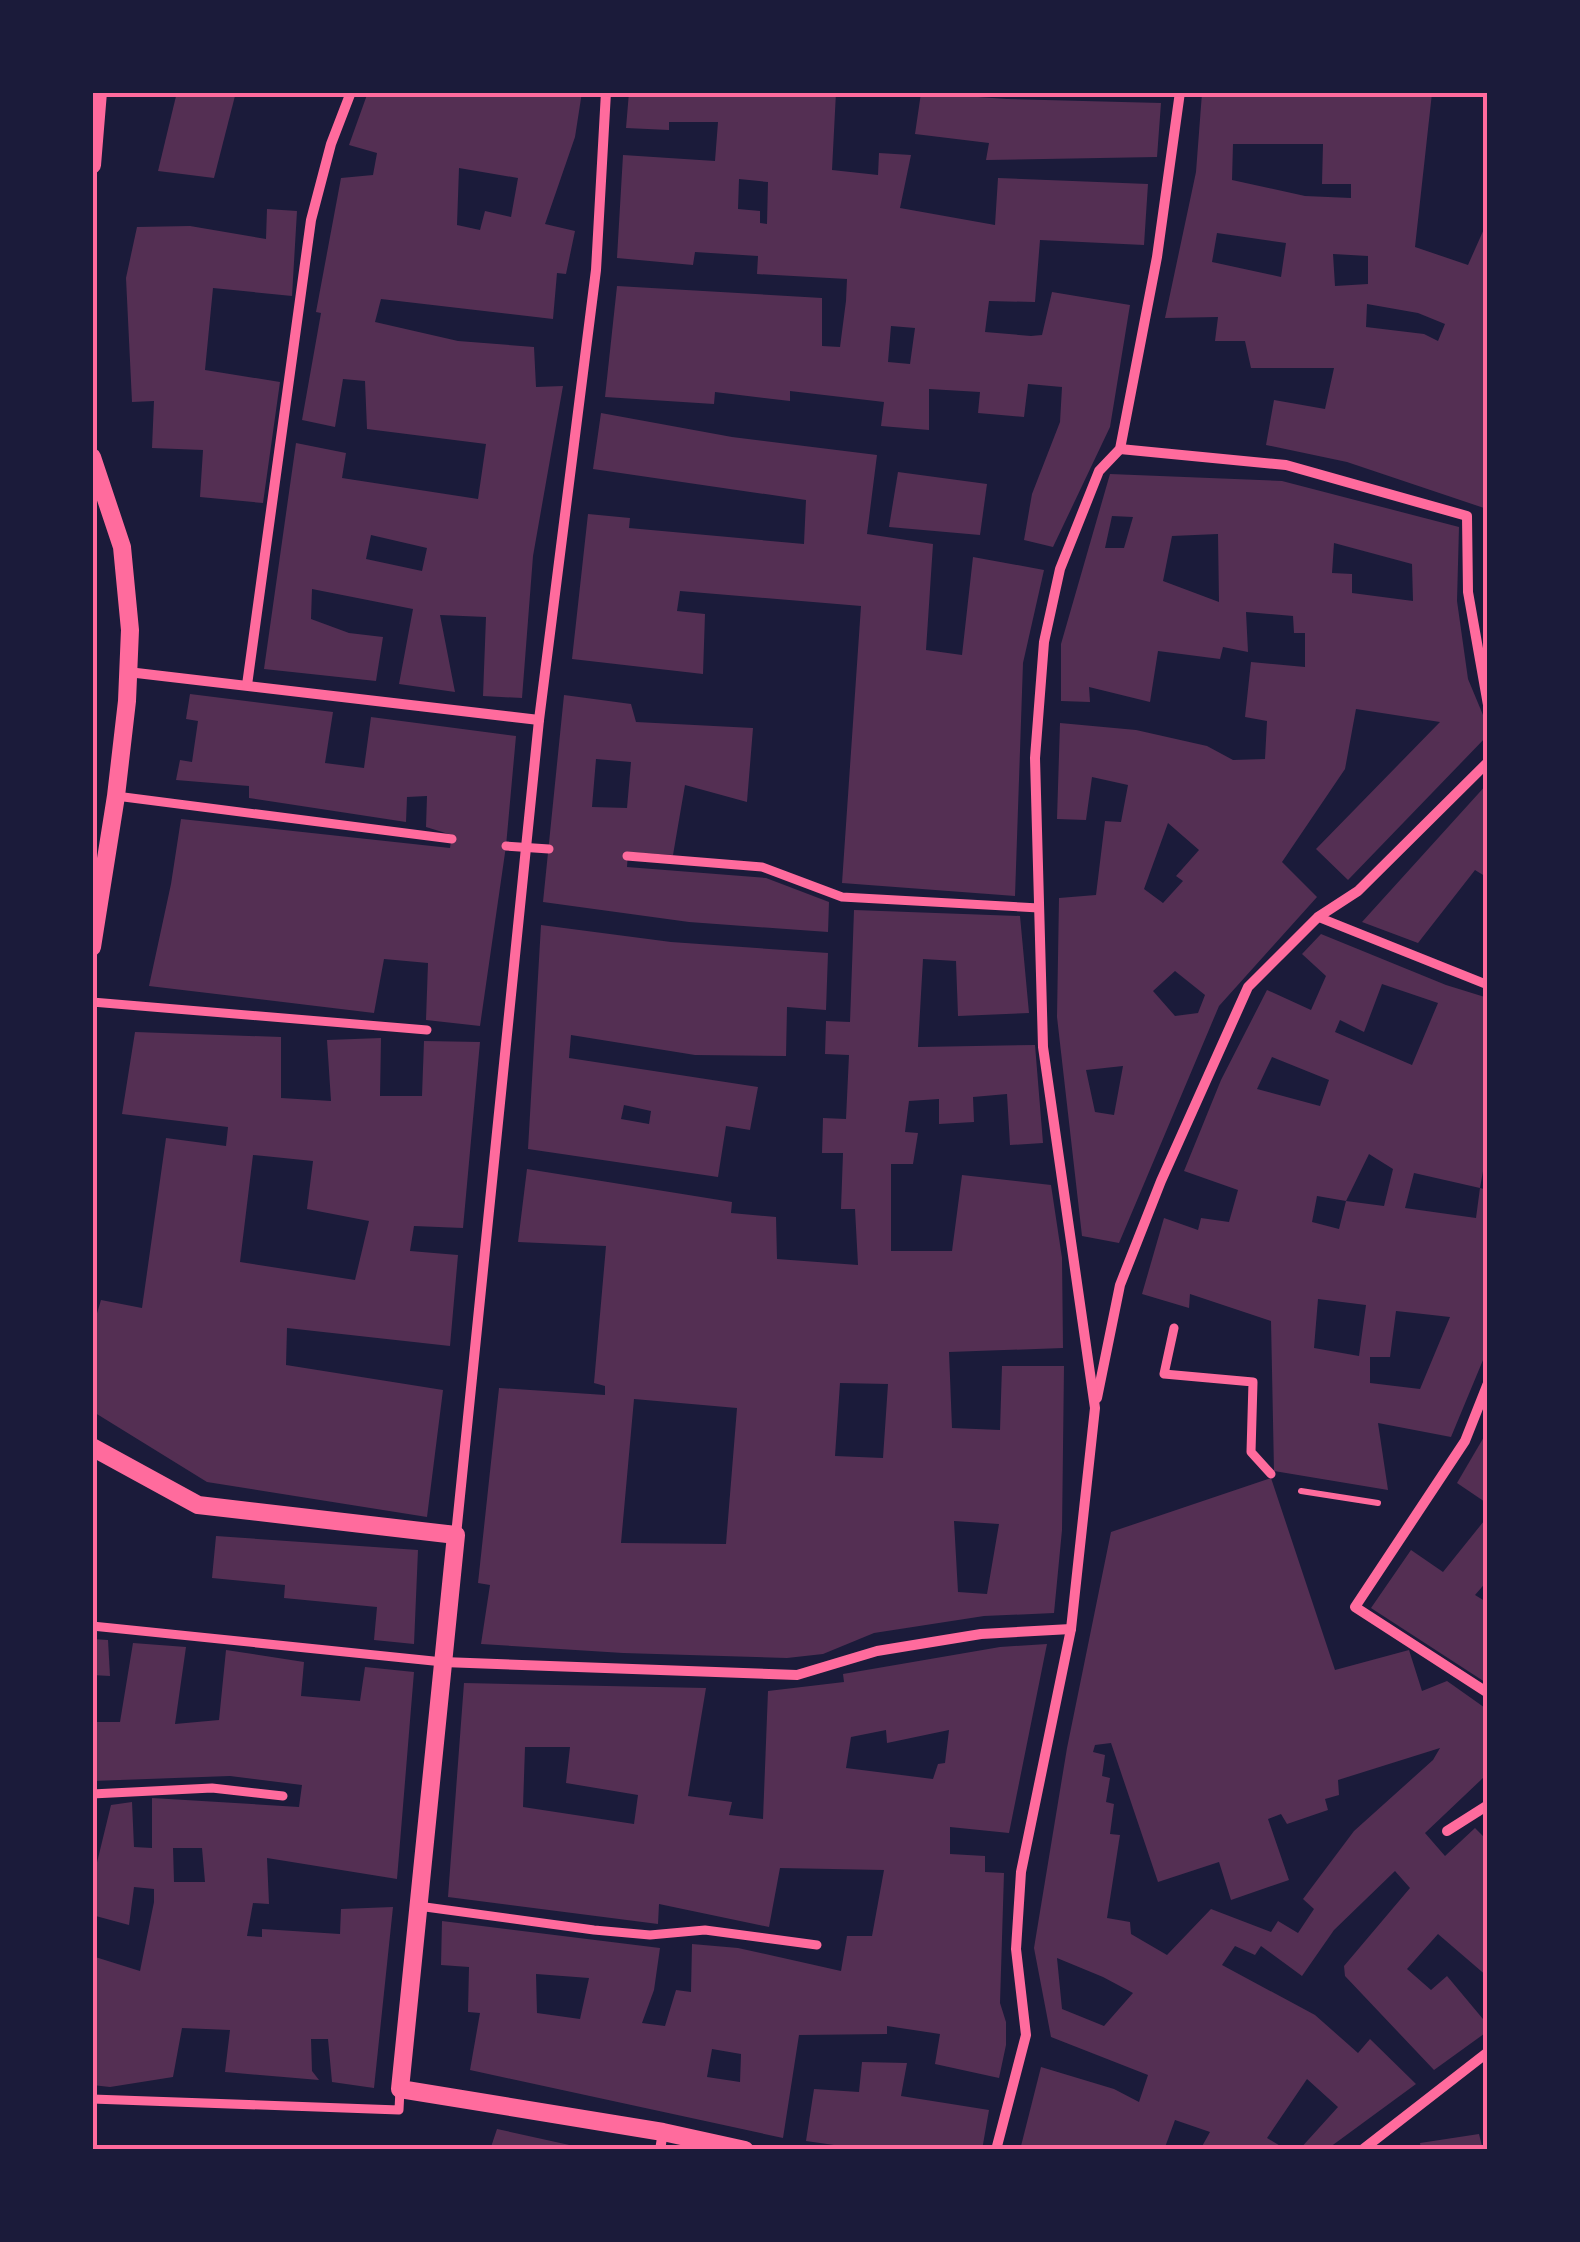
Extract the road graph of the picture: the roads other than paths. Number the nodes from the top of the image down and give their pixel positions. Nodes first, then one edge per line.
1 (98, 92) edge
2 (351, 92) edge
3 (606, 92) edge
4 (1180, 92) edge
5 (92, 165) edge
6 (1120, 450) junction
7 (92, 458) edge
8 (128, 672) junction
9 (247, 685) junction
10 (1488, 705) edge
11 (540, 720) junction
12 (1488, 762) edge
13 (116, 796) junction
14 (452, 839) dead end
15 (506, 846) dead end
16 (526, 848) junction
17 (549, 850) dead end
18 (627, 856) dead end
19 (1039, 908) junction
20 (1318, 917) junction
21 (92, 947) edge
22 (1488, 984) edge
23 (92, 1002) edge
24 (427, 1030) dead end
25 (1174, 1328) dead end
26 (1488, 1383) edge
27 (1095, 1408) junction
28 (92, 1447) edge
29 (1270, 1474) road end
30 (456, 1535) junction
31 (92, 1626) edge
32 (1071, 1629) junction
33 (443, 1662) junction
34 (1488, 1693) edge
35 (92, 1794) edge
36 (283, 1796) dead end
37 (1488, 1805) edge
38 (1447, 1831) dead end
39 (418, 1906) junction
40 (816, 1946) dead end
41 (1488, 2052) edge
42 (400, 2088) junction
43 (92, 2099) edge
44 (662, 2141) edge
45 (746, 2150) edge
46 (996, 2150) edge
47 (1362, 2150) edge

1 - 5 street
2 - 9 street
3 - 11 street
4 - 6 street
6 - 10 street
6 - 19 street
7 - 8 street
8 - 9 street
8 - 13 street
9 - 11 street
11 - 16 street
12 - 20 street
13 - 14 street
13 - 21 street
15 - 16 street
16 - 17 street
16 - 30 street
18 - 19 street
19 - 27 street
20 - 22 street
20 - 27 street
23 - 24 street
25 - 29 street
26 - 34 street
27 - 32 street
28 - 30 street
30 - 33 street
31 - 33 street
32 - 33 street
32 - 46 street
33 - 39 street
35 - 36 street
37 - 38 street
39 - 40 street
39 - 42 street
41 - 47 street
42 - 43 street
42 - 44 street
44 - 45 street

